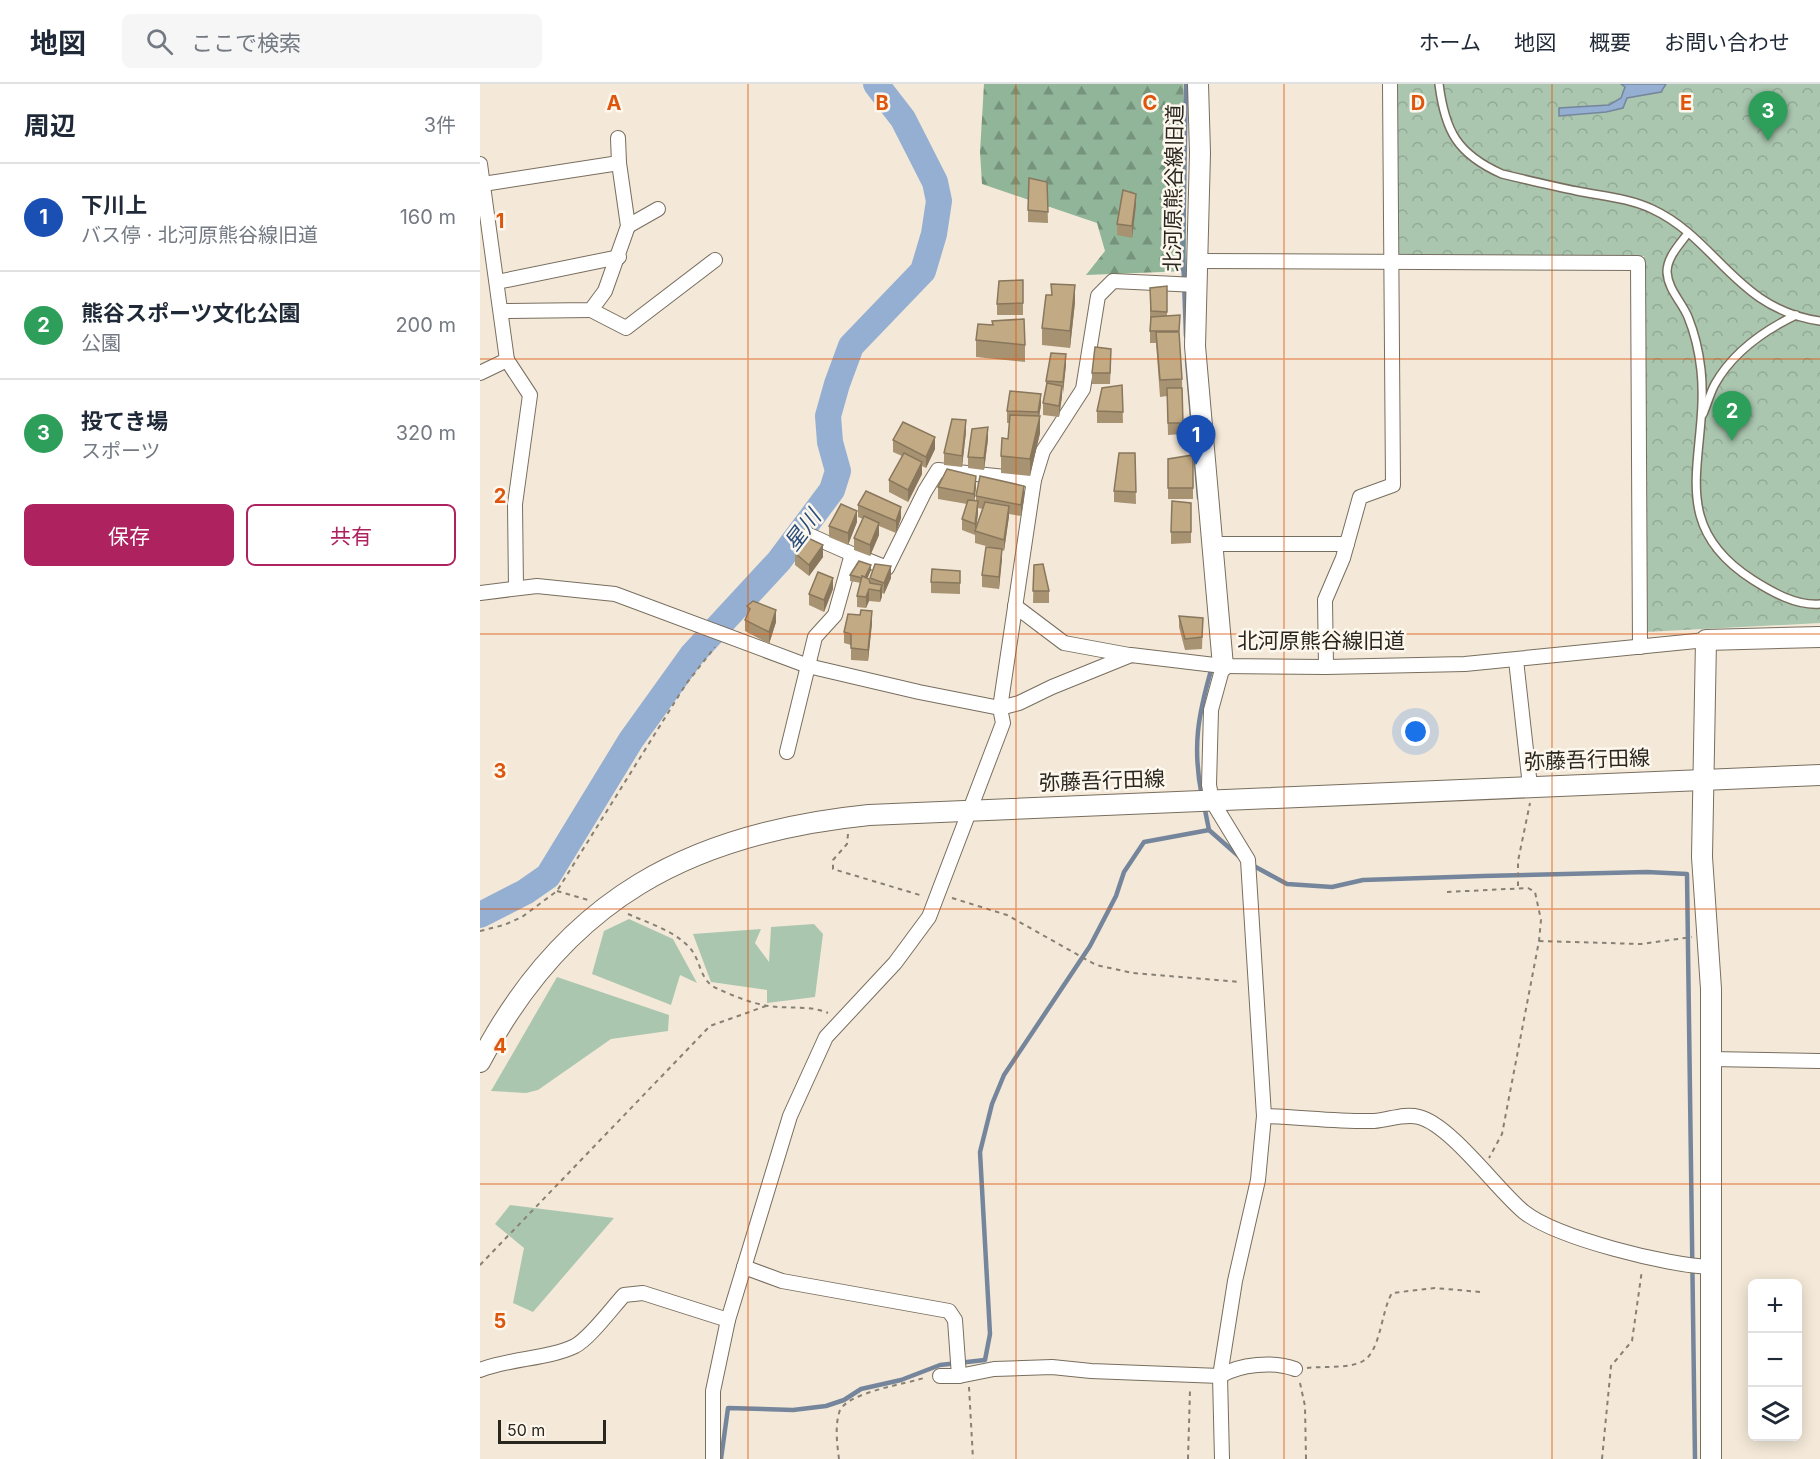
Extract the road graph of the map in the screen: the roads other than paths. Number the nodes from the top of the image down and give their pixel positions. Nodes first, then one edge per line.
1 (1198, 84) edge
2 (1390, 84) edge
3 (1439, 84) edge
4 (618, 138) dead end
5 (619, 163) junction
6 (480, 164) edge
7 (483, 184) junction
8 (658, 209) dead end
9 (628, 226) junction
10 (1688, 233) junction
11 (619, 257) junction
12 (1391, 260) junction
13 (715, 261) dead end
14 (1197, 261) junction
15 (497, 282) junction
16 (1197, 285) junction
17 (591, 310) junction
18 (501, 311) junction
19 (1797, 315) junction
20 (1820, 321) edge
21 (507, 360) junction
22 (480, 373) edge
23 (1701, 419) junction
24 (1034, 480) junction
25 (809, 535) dead end
26 (1212, 544) junction
27 (1347, 544) junction
28 (852, 554) junction
29 (516, 588) junction
30 (480, 593) edge
31 (1820, 604) edge
32 (1015, 606) junction
33 (1820, 637) edge
34 (1706, 640) junction
35 (1640, 647) junction
36 (1131, 656) junction
37 (1516, 660) junction
38 (808, 666) junction
39 (1223, 666) junction
40 (1326, 667) junction
41 (1000, 708) junction
42 (787, 752) dead end
43 (1820, 775) edge
44 (1702, 780) junction
45 (1530, 786) junction
46 (1212, 801) junction
47 (969, 811) junction
48 (1710, 1059) junction
49 (1820, 1061) edge
50 (480, 1062) edge
51 (1264, 1116) junction
52 (744, 1267) junction
53 (1711, 1267) junction
54 (728, 1320) junction
55 (1295, 1369) road end
56 (480, 1370) edge
57 (964, 1375) junction
58 (940, 1376) road end
59 (1220, 1376) junction
60 (712, 1459) edge
61 (1222, 1459) edge
62 (1711, 1459) edge

1 - 14 street, 北河原熊谷線旧道
2 - 12 street
3 - 10 lane
4 - 5 street
5 - 7 street
5 - 9 street
6 - 7 street
7 - 15 street
8 - 9 street
9 - 11 street
10 - 19 lane
10 - 23 lane
11 - 15 street
11 - 17 street
12 - 14 street
12 - 27 street
12 - 35 street
13 - 17 street
14 - 16 street, 北河原熊谷線旧道
15 - 18 street
16 - 24 street
16 - 26 street, 北河原熊谷線旧道
17 - 18 street
18 - 21 street
19 - 20 lane
19 - 23 lane
21 - 22 street
21 - 29 street
23 - 31 lane
24 - 28 street
24 - 32 street
25 - 28 street
26 - 27 street
26 - 39 street, 北河原熊谷線旧道
27 - 40 street
28 - 38 street
29 - 30 street
29 - 38 street
32 - 36 street
32 - 41 street
33 - 34 street, 北河原熊谷線旧道
34 - 35 street, 北河原熊谷線旧道
34 - 44 street
35 - 37 street, 北河原熊谷線旧道
36 - 39 street
36 - 41 street
37 - 40 street, 北河原熊谷線旧道
37 - 45 street
38 - 41 street
38 - 42 street
39 - 40 street, 北河原熊谷線旧道
39 - 46 street
41 - 47 street
43 - 44 street, 弥藤吾行田線
44 - 45 street, 弥藤吾行田線
44 - 48 street
45 - 46 street, 弥藤吾行田線
46 - 47 street, 弥藤吾行田線
46 - 51 street
47 - 50 street, 弥藤吾行田線
47 - 52 street
48 - 49 street
48 - 53 street
51 - 53 street
51 - 59 street
52 - 54 street
52 - 57 street
53 - 62 street
54 - 56 street
54 - 60 street
55 - 59 street
57 - 58 street
57 - 59 street
59 - 61 street

